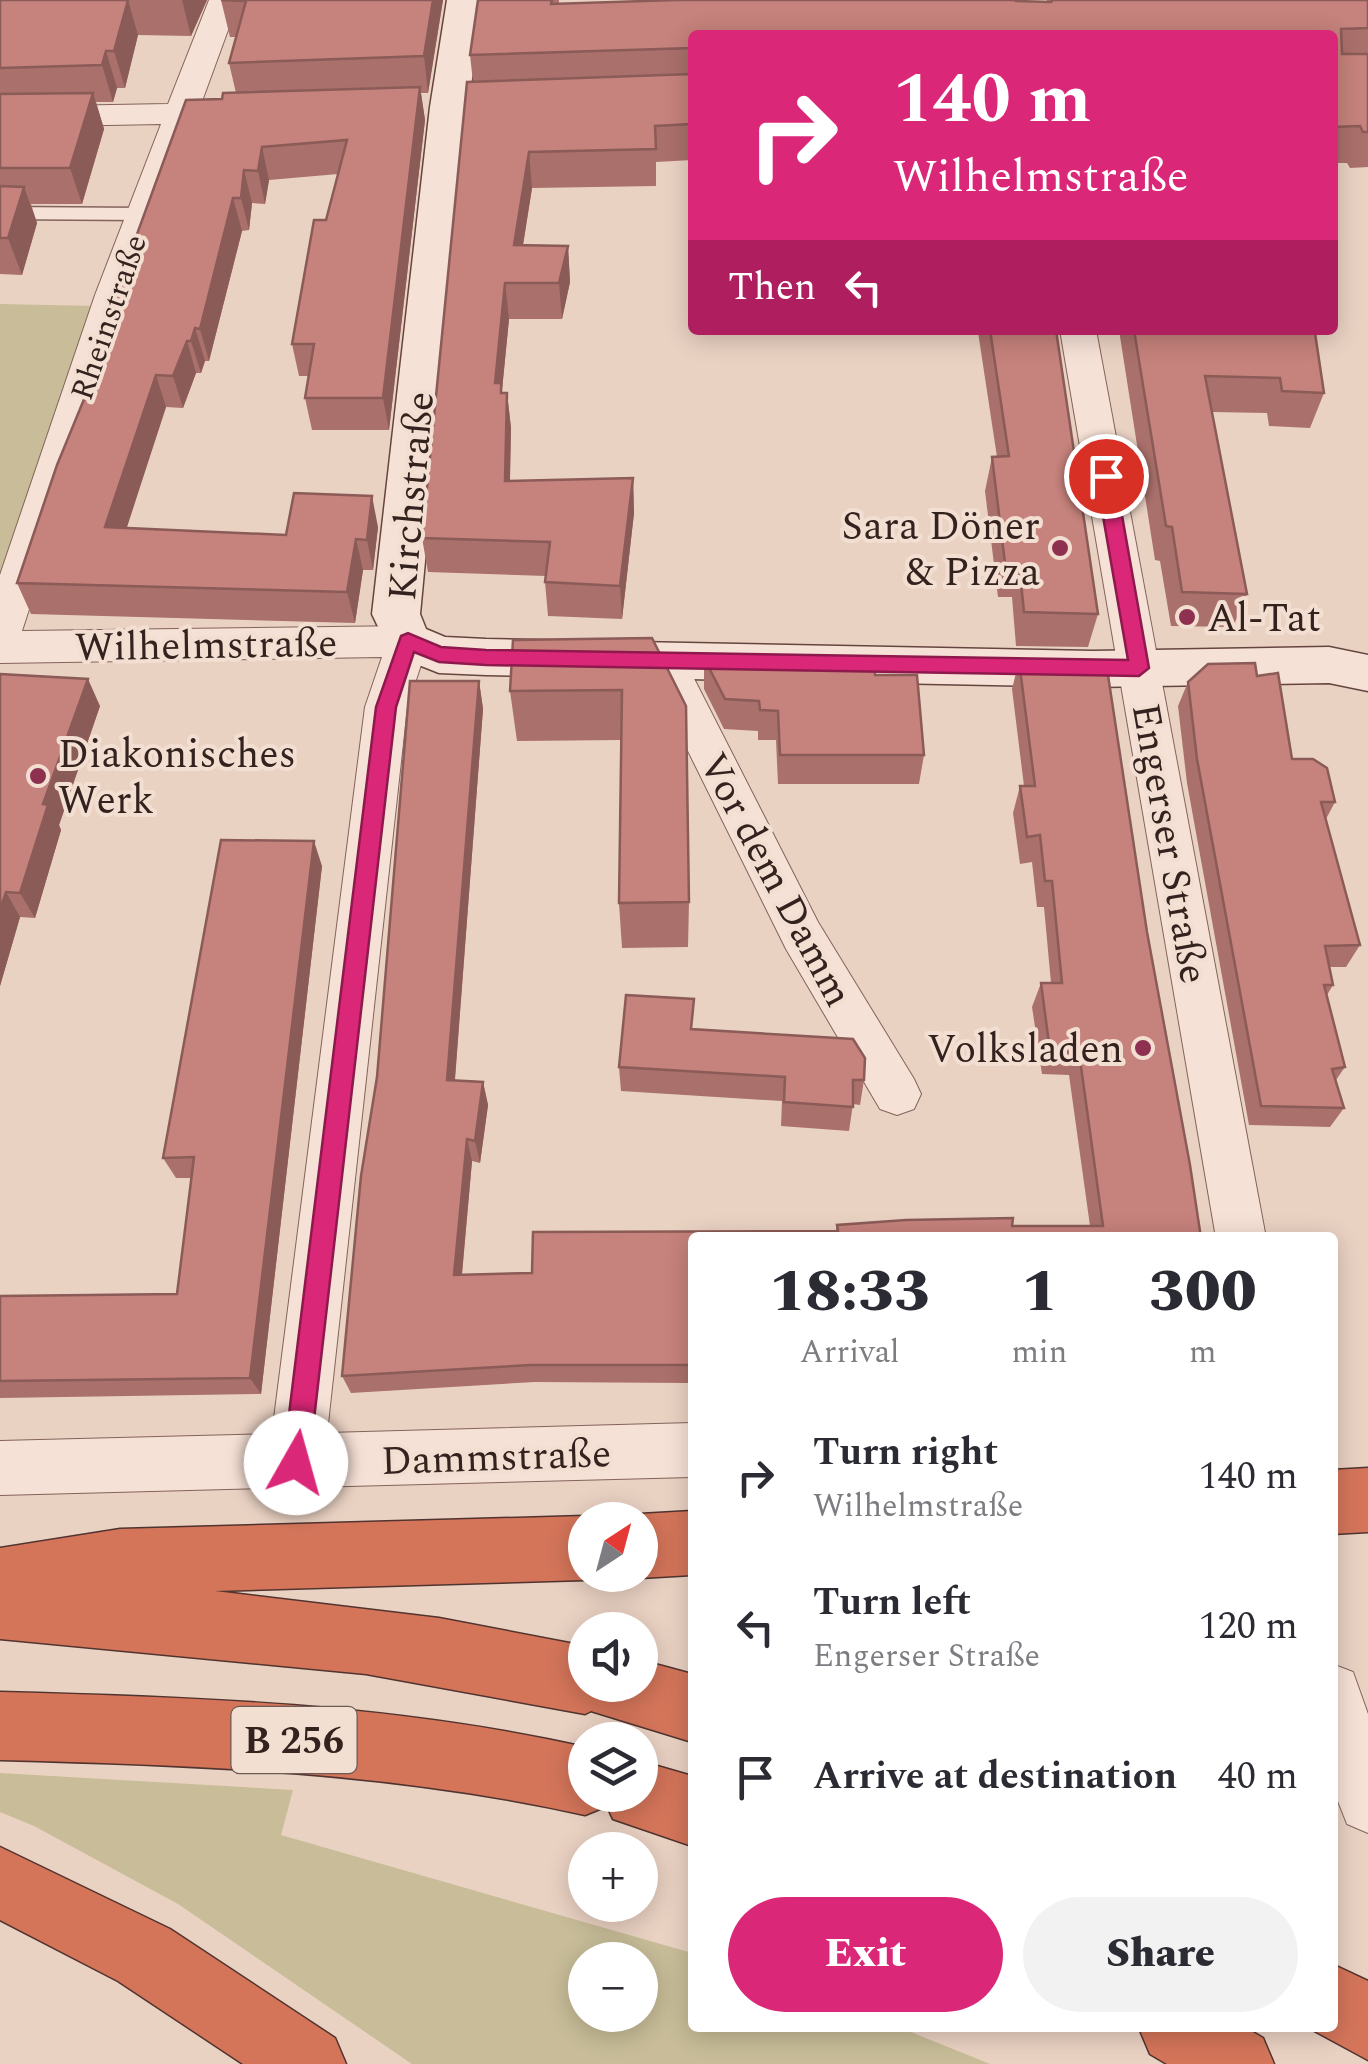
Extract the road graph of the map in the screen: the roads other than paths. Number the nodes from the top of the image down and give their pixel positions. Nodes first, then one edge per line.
1 (224, 0) edge
2 (465, 0) edge
3 (278, 112) edge
4 (182, 115) junction
5 (0, 117) edge
6 (0, 213) edge
7 (144, 214) junction
8 (1079, 335) edge
9 (0, 636) edge
10 (408, 641) junction
11 (0, 647) edge
12 (664, 660) junction
13 (1139, 668) junction
14 (1368, 673) edge
15 (897, 1094) dead end
16 (1240, 1232) edge
17 (688, 1450) edge
18 (296, 1463) junction
19 (0, 1468) edge
20 (1368, 1500) edge
21 (1338, 1502) edge
22 (688, 1544) edge
23 (658, 1545) edge
24 (568, 1548) edge
25 (0, 1581) edge
26 (0, 1606) edge
27 (568, 1676) edge
28 (658, 1699) edge
29 (688, 1707) edge
30 (1338, 1712) edge
31 (0, 1726) edge
32 (568, 1778) edge
33 (658, 1801) edge
34 (1368, 1804) edge
35 (688, 1810) edge
36 (0, 1882) edge
37 (1338, 1976) edge
38 (1368, 1986) edge
39 (1338, 2004) edge
40 (1368, 2022) edge
41 (1183, 2032) edge
42 (310, 2064) edge
43 (1238, 2064) edge

1 - 4 street, Rheinstraße
2 - 10 street, Kirchstraße
3 - 4 street
4 - 5 street
4 - 7 street, Rheinstraße
6 - 7 lane
7 - 9 street, Rheinstraße
8 - 13 street, Engerser Straße
10 - 11 street, Wilhelmstraße
10 - 12 street, Wilhelmstraße
10 - 18 street, Kirchstraße
12 - 13 street, Wilhelmstraße
12 - 15 street, Vor dem Damm
13 - 14 street, Wilhelmstraße
13 - 16 street, Engerser Straße
17 - 18 street, Dammstraße
18 - 19 street, Dammstraße
20 - 21 highway
22 - 23 highway
24 - 25 highway
26 - 27 highway
28 - 29 highway
30 - 34 street
31 - 32 highway, B 256
33 - 35 highway
36 - 42 highway
37 - 38 highway
39 - 40 highway
41 - 43 highway

